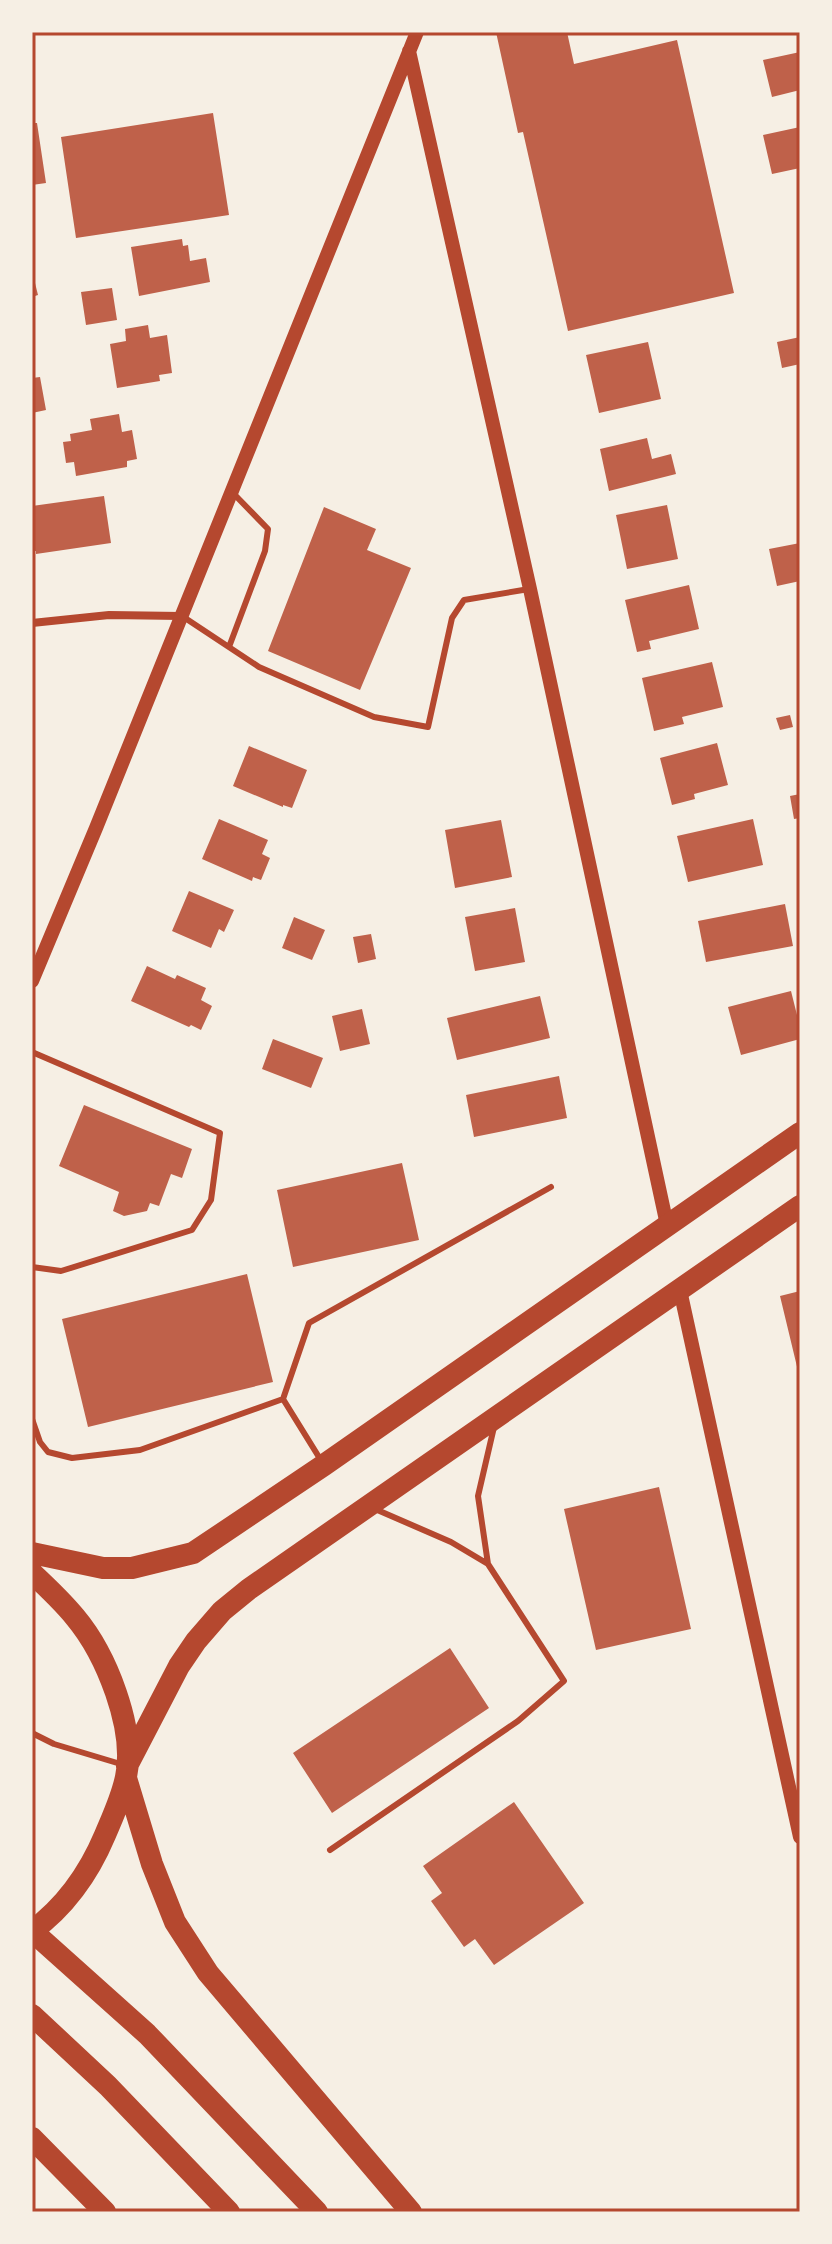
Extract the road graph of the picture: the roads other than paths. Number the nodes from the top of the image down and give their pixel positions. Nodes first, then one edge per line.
1 (417, 32) edge
2 (409, 51) junction
3 (232, 492) junction
4 (530, 589) junction
5 (182, 616) junction
6 (32, 623) edge
7 (229, 647) junction
8 (32, 981) edge
9 (32, 1052) edge
10 (800, 1133) edge
11 (551, 1187) dead end
12 (800, 1206) edge
13 (667, 1225) junction
14 (32, 1267) edge
15 (680, 1290) junction
16 (283, 1399) junction
17 (32, 1419) edge
18 (495, 1420) junction
19 (324, 1465) junction
20 (369, 1506) junction
21 (32, 1553) edge
22 (488, 1564) junction
23 (32, 1573) edge
24 (32, 1733) edge
25 (127, 1772) junction
26 (798, 1816) edge
27 (800, 1837) edge
28 (330, 1850) dead end
29 (32, 1931) edge
30 (32, 2015) edge
31 (32, 2138) edge
32 (105, 2212) edge
33 (229, 2212) edge
34 (317, 2212) edge
35 (411, 2212) edge

1 - 2 street
2 - 3 street
2 - 4 street
3 - 5 street
3 - 7 lane
4 - 7 lane
4 - 13 street
5 - 6 street
5 - 7 lane
5 - 8 street
9 - 14 lane
10 - 13 highway
11 - 16 lane
12 - 15 highway
13 - 19 highway
15 - 18 highway
15 - 26 street
16 - 17 lane
16 - 19 lane
18 - 20 highway
18 - 22 lane
19 - 21 highway
20 - 22 lane
20 - 25 highway
22 - 28 lane
23 - 25 highway
24 - 25 lane
25 - 29 highway
25 - 35 highway
26 - 27 street
29 - 34 highway
30 - 33 highway
31 - 32 highway

